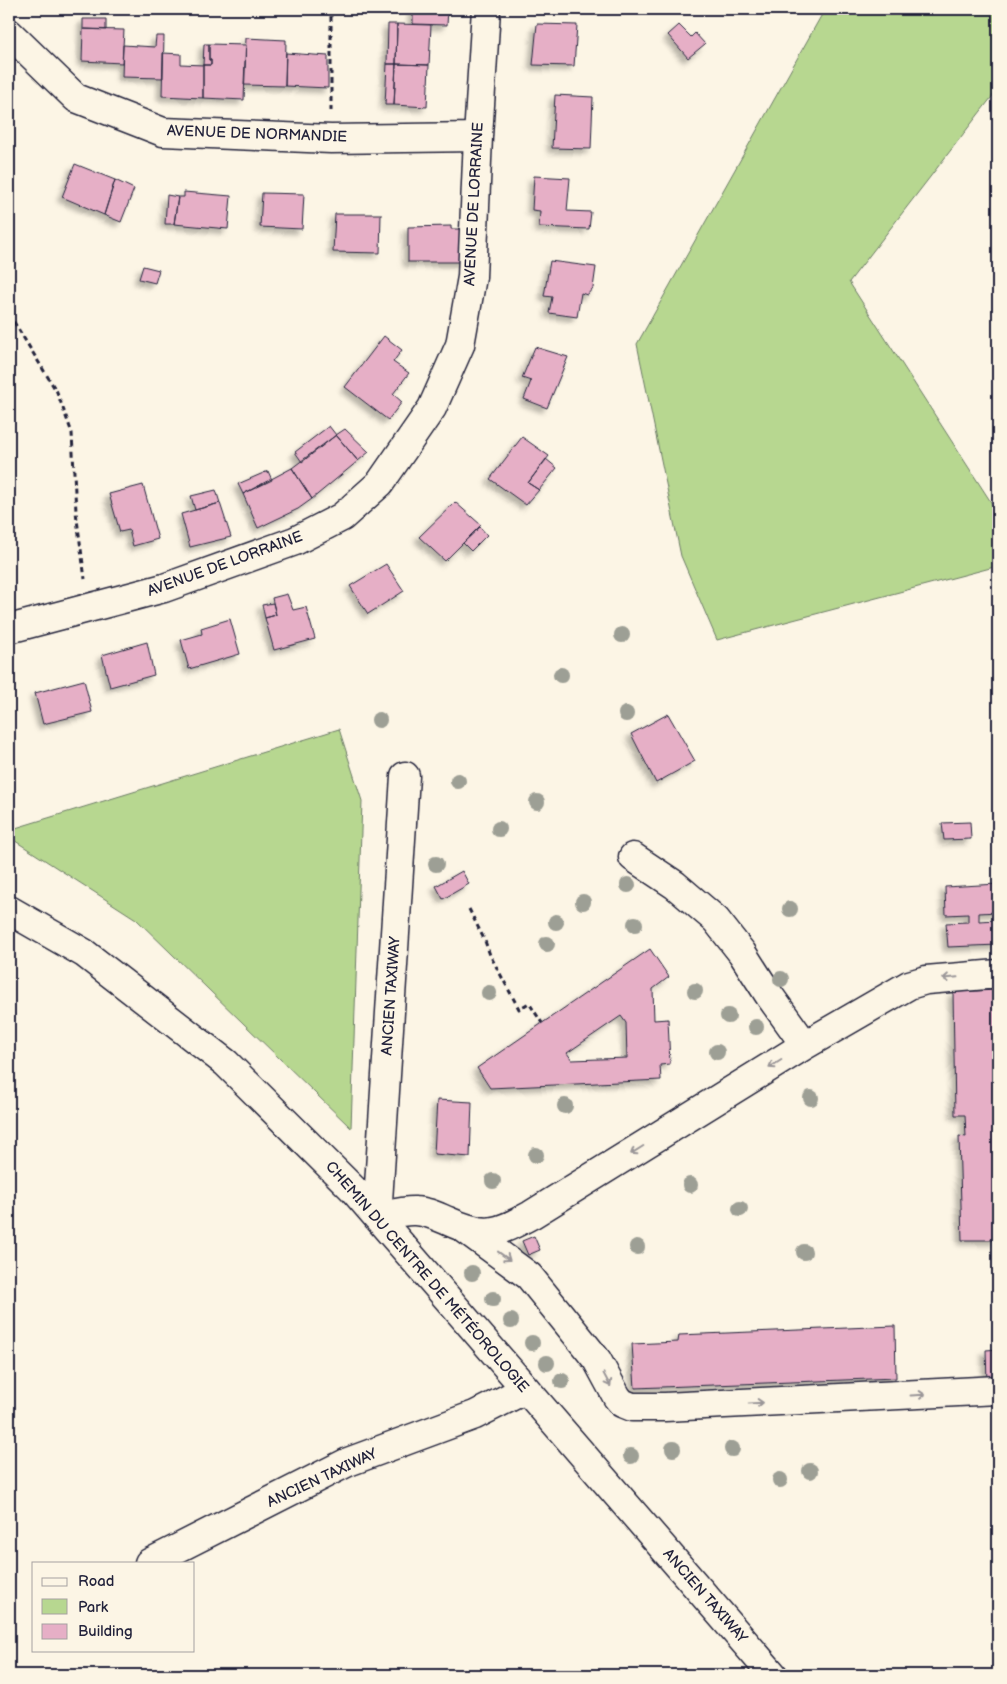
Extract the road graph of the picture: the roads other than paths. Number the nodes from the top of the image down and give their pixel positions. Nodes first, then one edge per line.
1 (486, 9) edge
2 (9, 33) edge
3 (478, 137) junction
4 (9, 629) edge
5 (405, 776) dead end
6 (633, 857) dead end
7 (9, 910) edge
8 (998, 974) edge
9 (805, 1045) junction
10 (377, 1217) junction
11 (464, 1228) junction
12 (526, 1389) junction
13 (998, 1390) edge
14 (598, 1472) joint
15 (151, 1562) edge
16 (773, 1675) edge

1 - 3 street, AVENUE DE LORRAINE
2 - 3 street, AVENUE DE NORMANDIE
3 - 4 street, AVENUE DE LORRAINE
5 - 10 street, ANCIEN TAXIWAY
6 - 9 street
7 - 10 street, CHEMIN DU CENTRE DE MÉTÉOROLOGIE
8 -> 9 street
9 -> 11 street
10 - 11 street
10 - 12 street, CHEMIN DU CENTRE DE MÉTÉOROLOGIE
11 -> 13 street
12 - 14 street, CHEMIN DU CENTRE DE MÉTÉOROLOGIE
12 - 15 street, ANCIEN TAXIWAY
14 - 16 street, ANCIEN TAXIWAY

